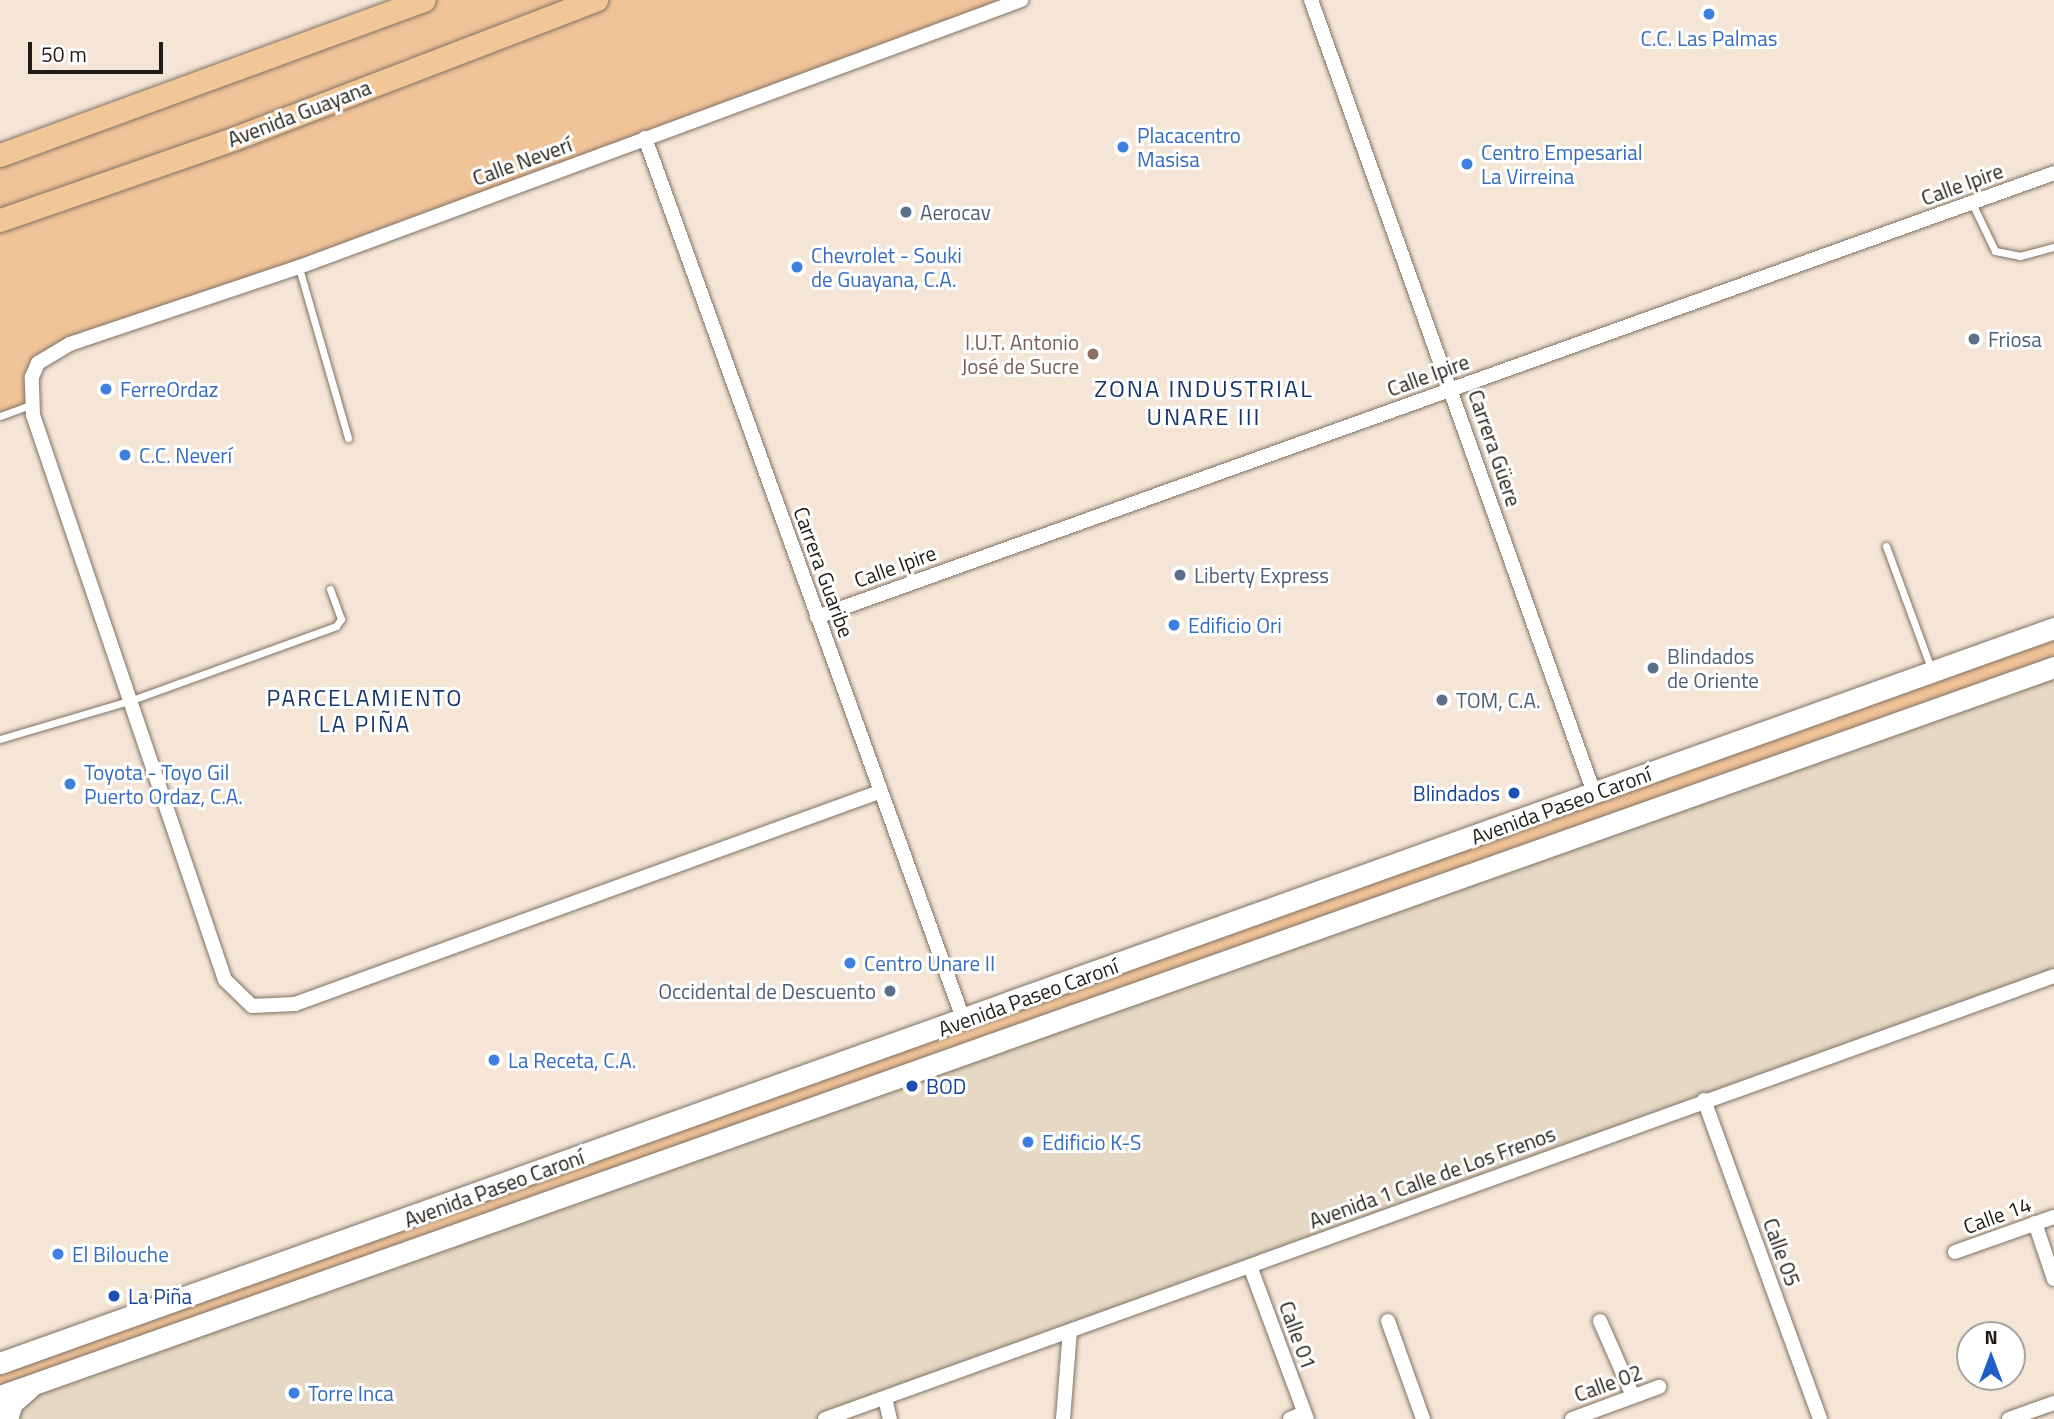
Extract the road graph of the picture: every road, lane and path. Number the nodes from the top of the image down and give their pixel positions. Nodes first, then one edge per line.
1 (423, 0) edge
2 (596, 0) edge
3 (1021, 0) edge
4 (1311, 0) edge
5 (645, 138) junction
6 (0, 155) edge
7 (2054, 173) edge
8 (1972, 203) junction
9 (0, 220) edge
10 (2054, 247) edge
11 (299, 267) junction
12 (1452, 389) junction
13 (31, 405) junction
14 (0, 416) edge
15 (348, 438) dead end
16 (1886, 546) dead end
17 (331, 589) dead end
18 (817, 617) junction
19 (2054, 628) edge
20 (2054, 667) edge
21 (1932, 671) junction
22 (132, 700) junction
23 (0, 739) edge
24 (879, 792) junction
25 (1594, 793) junction
26 (2054, 976) edge
27 (964, 1021) junction
28 (1704, 1100) junction
29 (2054, 1217) edge
30 (2035, 1223) junction
31 (1955, 1252) dead end
32 (1250, 1266) junction
33 (2054, 1279) edge
34 (1388, 1321) dead end
35 (1600, 1321) dead end
36 (1070, 1331) junction
37 (5, 1359) edge
38 (33, 1385) junction
39 (1659, 1387) dead end
40 (0, 1396) edge
41 (1633, 1396) junction
42 (885, 1398) junction
43 (2054, 1403) edge
44 (1306, 1416) edge
45 (1581, 1418) edge
46 (7, 1419) edge
47 (825, 1419) edge
48 (890, 1419) edge
49 (1063, 1419) edge
50 (1290, 1419) edge
51 (1423, 1419) edge
52 (1821, 1419) edge
53 (2009, 1419) edge

1 - 6 main road
2 - 9 main road, Avenida Guayana
3 - 5 street, Calle Neverí
4 - 12 street, Carrera Güere
5 - 11 street, Calle Neverí
5 - 18 street, Carrera Guaribe
7 - 8 street, Calle Ipire
8 - 10 lane
8 - 12 street, Calle Ipire
11 - 13 street, Calle Neverí
11 - 15 lane
12 - 18 street, Calle Ipire
12 - 25 street, Carrera Güere
13 - 14 lane
13 - 22 street
16 - 21 lane
17 - 22 lane
18 - 24 street, Carrera Guaribe
19 - 21 street, Avenida Paseo Caroní
20 - 38 street, Avenida Paseo Caroní
21 - 25 street, Avenida Paseo Caroní
22 - 23 lane
22 - 24 street
24 - 27 street, Carrera Guaribe
25 - 27 street, Avenida Paseo Caroní
26 - 28 street, Avenida 1 Calle de Los Frenos
27 - 37 street, Avenida Paseo Caroní
28 - 32 street, Avenida 1 Calle de Los Frenos
28 - 52 street, Calle 05
29 - 30 street, Calle 14
30 - 31 street, Calle 14
30 - 33 street
32 - 36 street, Avenida 1 Calle de Los Frenos
32 - 44 street, Calle 01
34 - 51 street
35 - 41 street
36 - 42 street, Avenida 1 Calle de Los Frenos
36 - 49 street
38 - 40 street, Avenida Paseo Caroní
38 - 46 street
39 - 41 street, Calle 02
41 - 45 street, Calle 02
42 - 47 street, Avenida 1 Calle de Los Frenos
42 - 48 street
43 - 53 street
44 - 50 street

